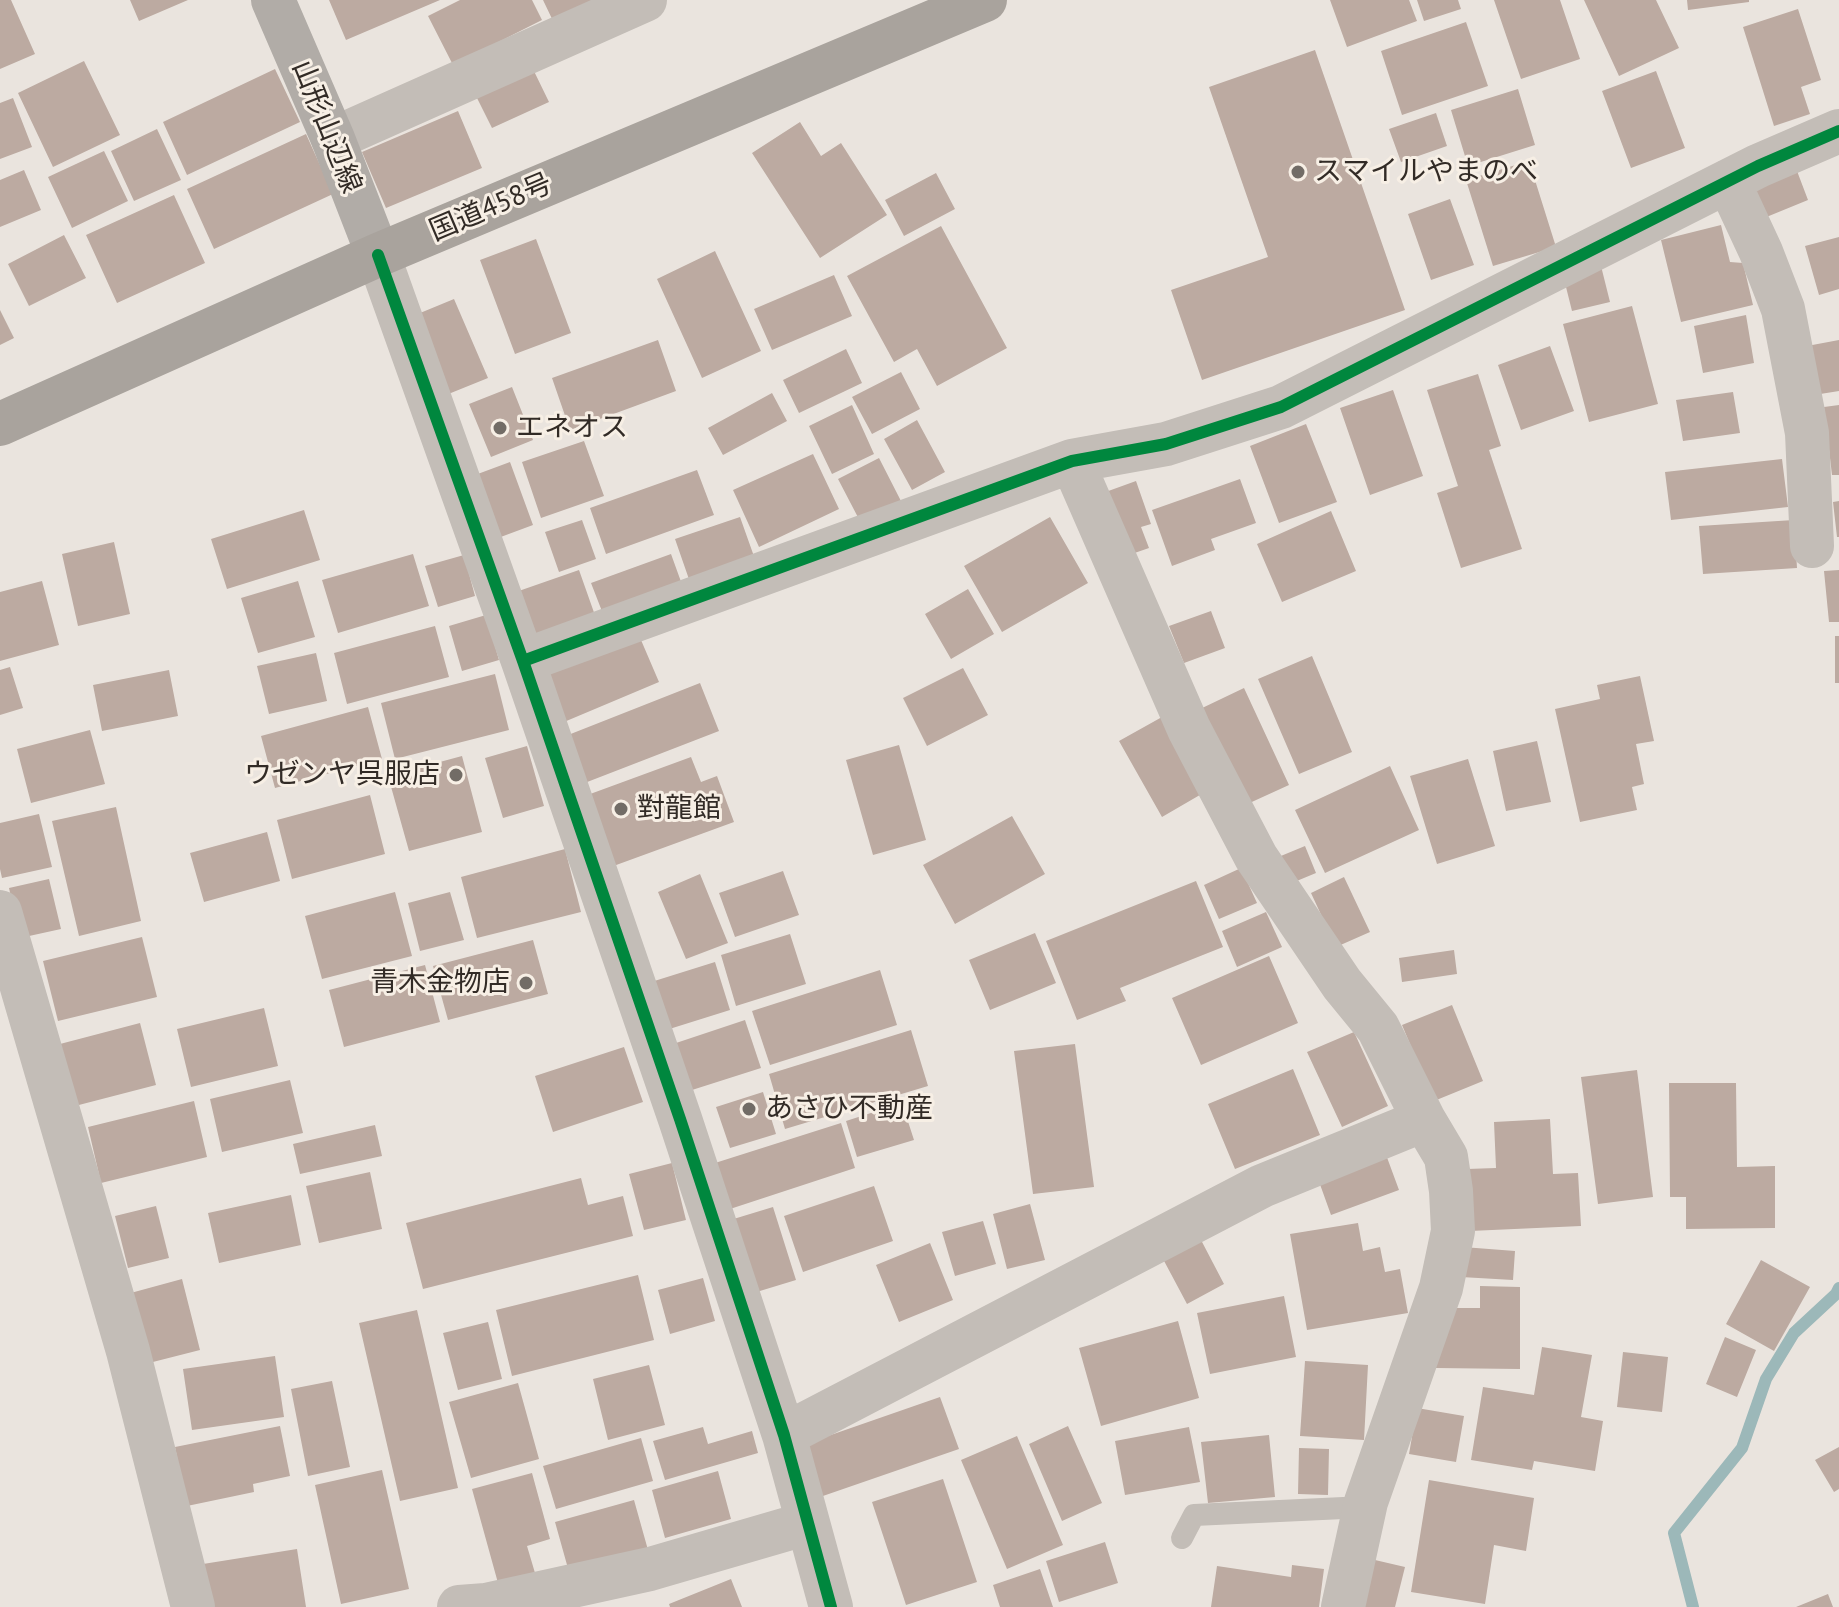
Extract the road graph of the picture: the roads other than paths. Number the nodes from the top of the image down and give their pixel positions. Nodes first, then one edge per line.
1 (273, 0) edge
2 (645, 0) edge
3 (985, 0) edge
4 (1839, 131) edge
5 (333, 139) junction
6 (1728, 181) junction
7 (378, 255) junction
8 (0, 424) edge
9 (1072, 461) junction
10 (1812, 546) dead end
11 (523, 661) junction
12 (0, 912) edge
13 (1424, 1120) junction
14 (784, 1435) junction
15 (1365, 1507) junction
16 (808, 1523) junction
17 (1182, 1538) dead end
18 (193, 1607) edge
19 (459, 1607) edge
20 (831, 1607) edge
21 (1343, 1607) edge

1 - 5 main road, 山形山辺線
2 - 5 street
3 - 7 highway, 国道458号
4 - 6 street
5 - 7 main road, 山形山辺線
6 - 9 street
6 - 10 street
7 - 8 highway, 国道458号
7 - 11 street
9 - 11 street
9 - 13 street
11 - 14 street
12 - 18 street
13 - 14 street
13 - 15 street
14 - 16 street
15 - 17 lane
15 - 21 street
16 - 19 street
16 - 20 street

